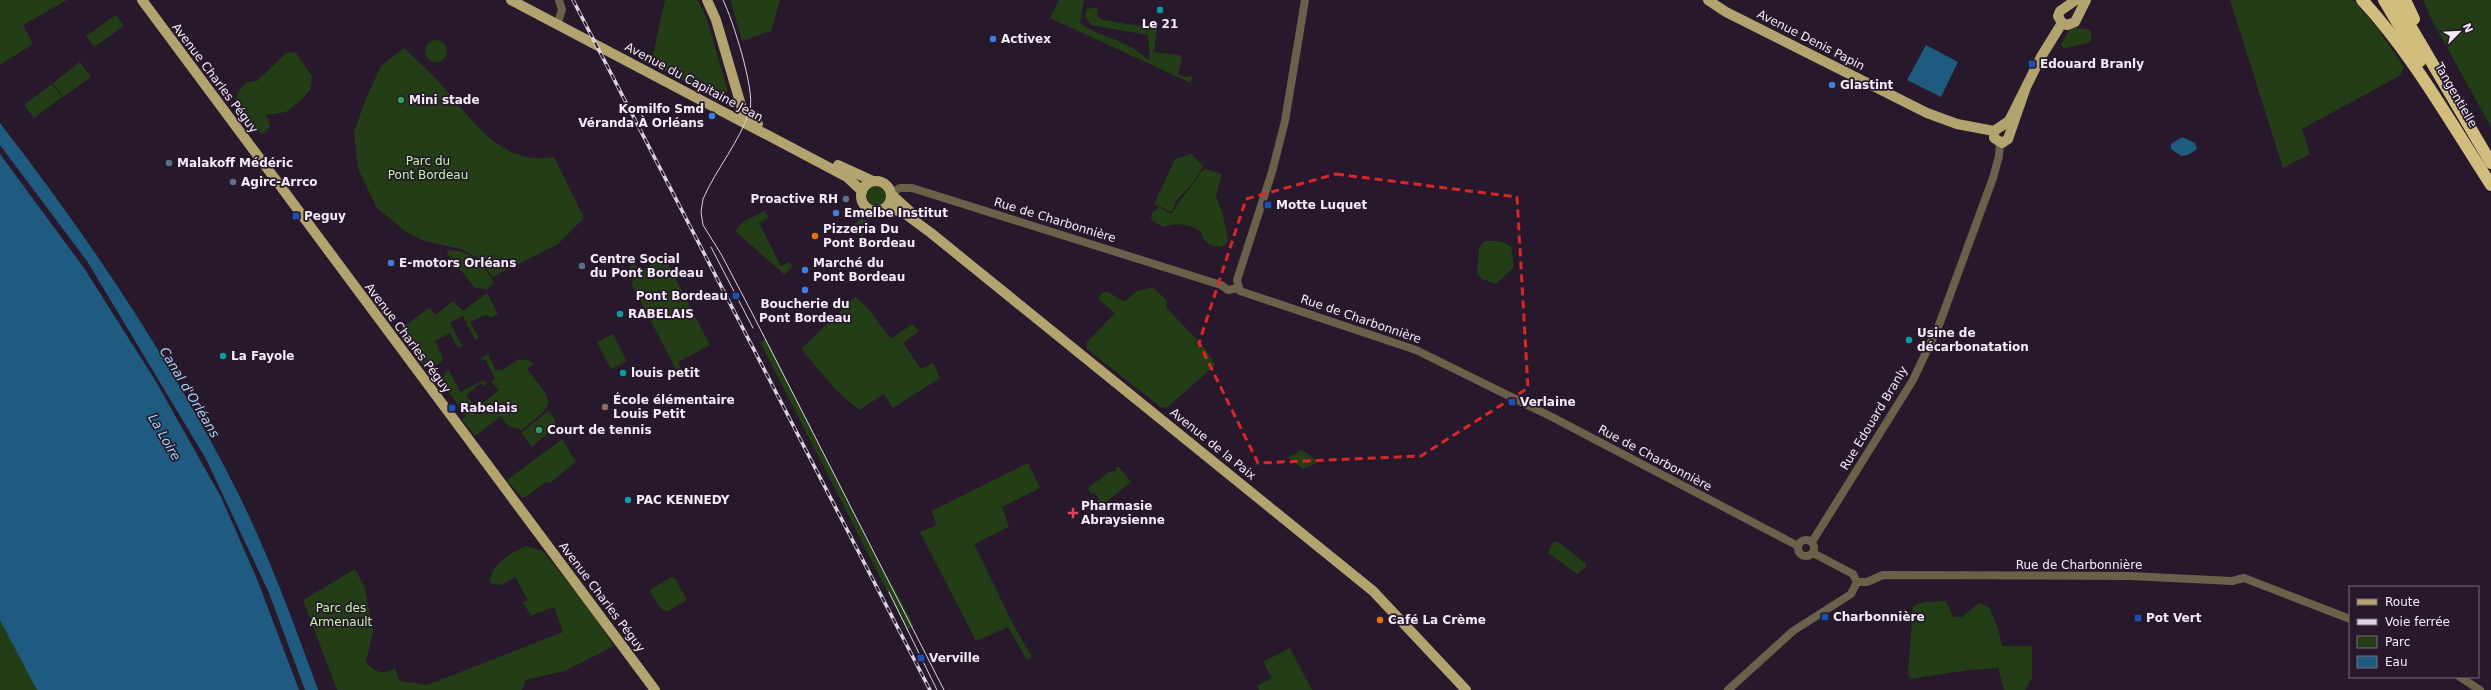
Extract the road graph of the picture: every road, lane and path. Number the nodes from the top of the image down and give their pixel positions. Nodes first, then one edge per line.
1 (142, 0) edge
2 (510, 0) edge
3 (517, 0) edge
4 (559, 0) edge
5 (703, 0) edge
6 (707, 0) edge
7 (1305, 0) edge
8 (1708, 0) edge
9 (2076, 0) edge
10 (2086, 0) edge
11 (2362, 0) edge
12 (2384, 0) edge
13 (2395, 0) edge
14 (2405, 0) edge
15 (2066, 6) junction
16 (2077, 17) junction
17 (558, 23) junction
18 (2062, 23) junction
19 (2026, 87) junction
20 (737, 102) junction
21 (727, 111) junction
22 (744, 118) junction
23 (2468, 124) junction
24 (1997, 129) junction
25 (2010, 135) junction
26 (2000, 143) junction
27 (2491, 163) edge
28 (873, 181) junction
29 (2491, 185) edge
30 (862, 191) junction
31 (892, 194) junction
32 (887, 207) junction
33 (931, 233) junction
34 (1238, 288) junction
35 (1812, 542) junction
36 (1798, 546) junction
37 (1813, 552) junction
38 (1857, 582) junction
39 (2349, 619) edge
40 (2462, 678) edge
41 (655, 690) edge
42 (1466, 690) edge
43 (1728, 690) edge
44 (2480, 690) edge

1 - 41 main road, Avenue Charles Péguy
2 - 17 main road, Avenue du Capitaine Jean
3 - 17 main road, Avenue du Capitaine Jean
4 - 17 street
5 - 20 main road
6 - 22 main road
7 - 34 street
8 - 24 main road, Avenue Denis Papin
9 - 15 main road
10 - 16 main road
11 - 29 highway
12 - 29 highway, Tangentielle
13 - 23 highway
14 - 23 highway
15 - 16 main road
15 - 18 main road
16 - 18 main road
17 - 21 main road, Avenue du Capitaine Jean
17 - 22 main road, Avenue du Capitaine Jean
18 - 19 main road
19 - 24 main road
19 - 25 main road
20 - 21 main road
20 - 22 main road
21 - 22 main road, Avenue du Capitaine Jean
22 - 28 main road, Avenue du Capitaine Jean
22 - 30 main road, Avenue du Capitaine Jean
23 - 27 highway
24 - 25 main road
24 - 26 main road
25 - 26 main road
26 - 35 street, Rue Edouard Branly
28 - 30 main road
28 - 31 main road
30 - 32 main road
31 - 32 main road
31 - 33 main road, Avenue de la Paix
31 - 34 street, Rue de Charbonnière
32 - 33 main road, Avenue de la Paix
33 - 42 main road, Avenue de la Paix
34 - 36 street, Rue de Charbonnière
35 - 36 street
35 - 37 street
36 - 37 street
37 - 38 street
38 - 39 street, Rue de Charbonnière
38 - 43 street
40 - 44 street

